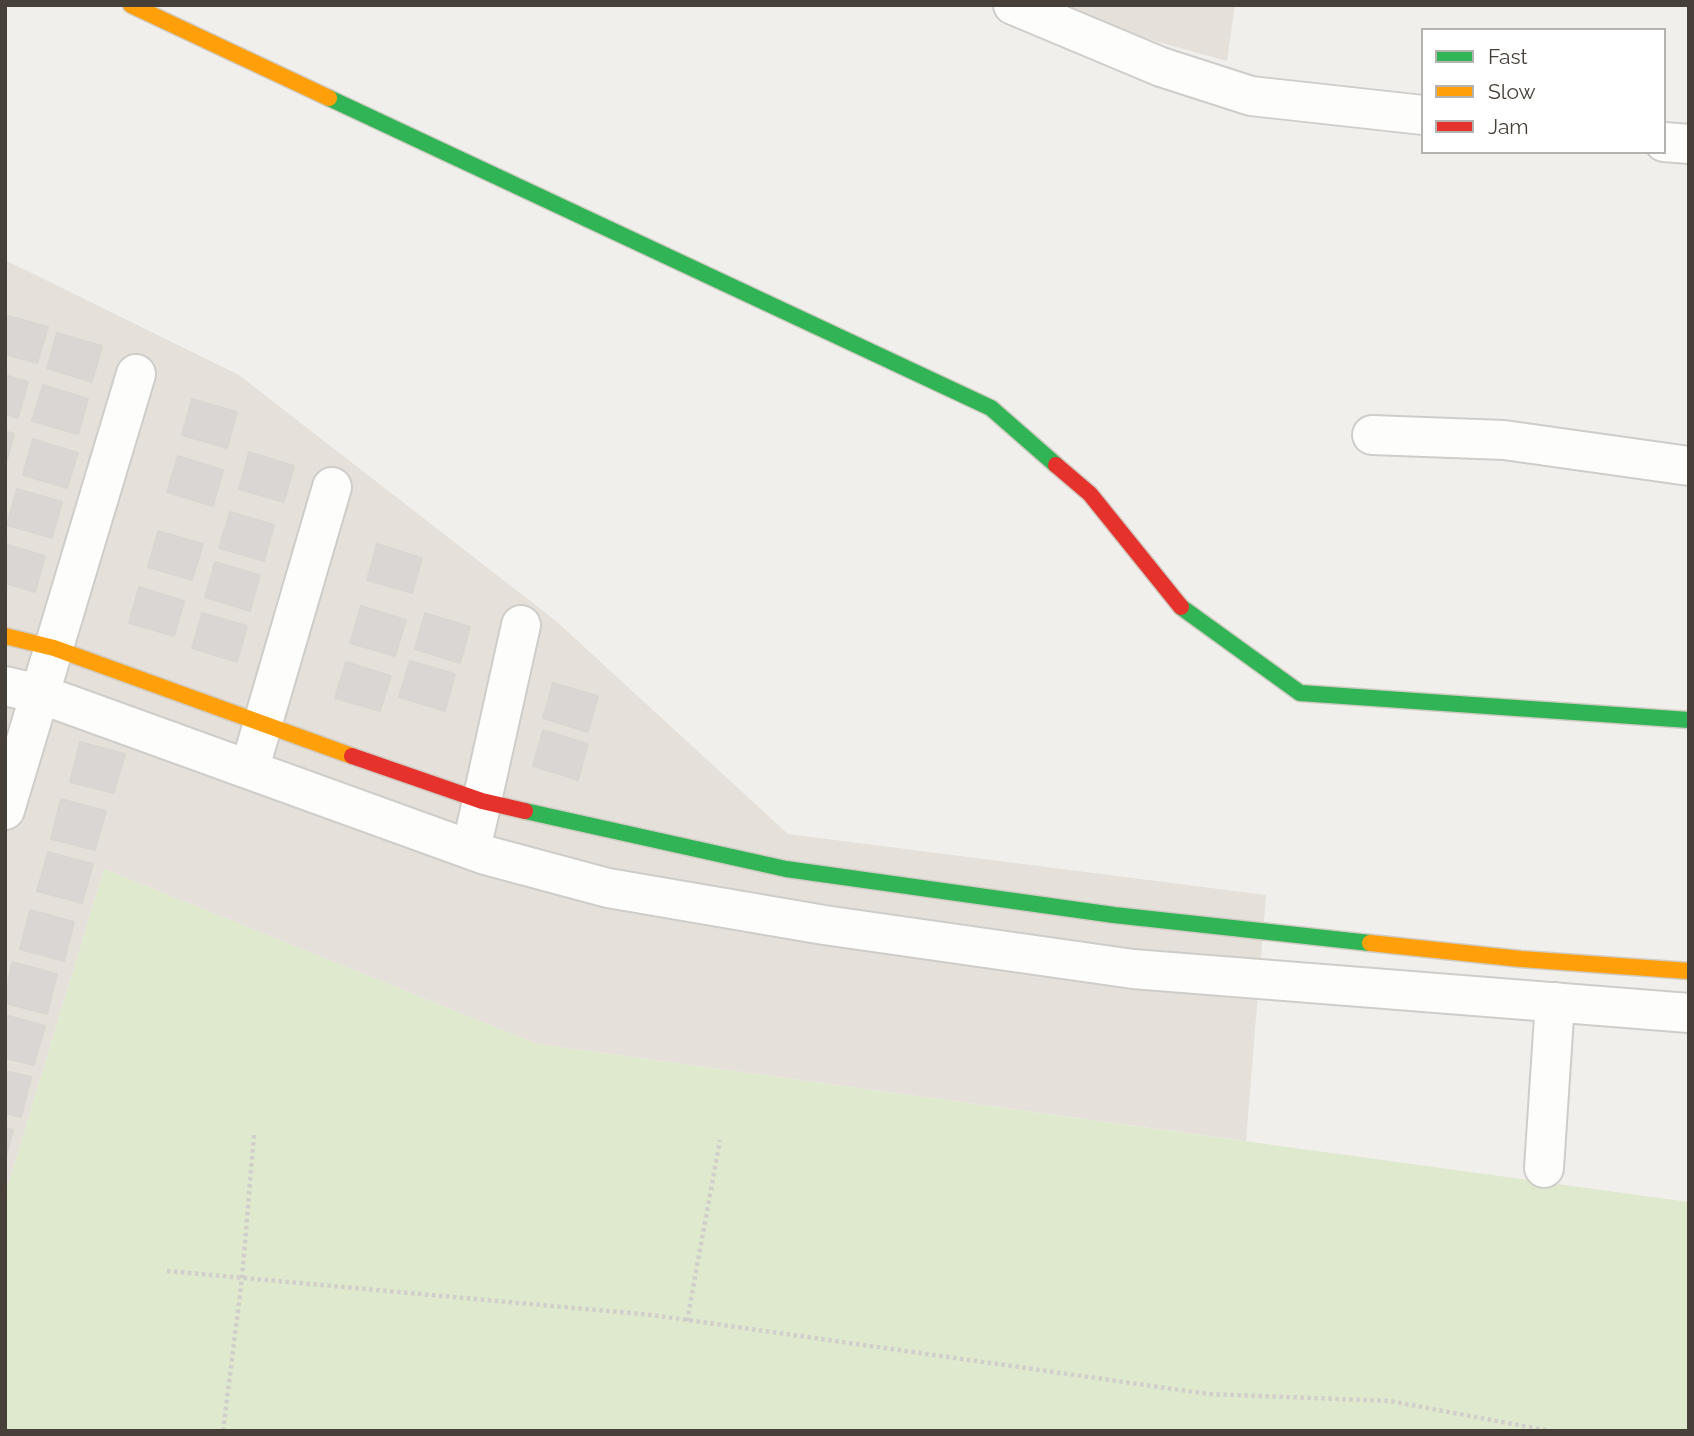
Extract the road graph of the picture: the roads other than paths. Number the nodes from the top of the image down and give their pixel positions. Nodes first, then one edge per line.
1 (131, 5) edge
2 (1013, 5) edge
3 (1421, 115) edge
4 (1666, 142) edge
5 (1689, 144) edge
6 (136, 374) dead end
7 (1372, 435) dead end
8 (1689, 466) edge
9 (332, 487) dead end
10 (522, 625) dead end
11 (5, 636) edge
12 (54, 648) junction
13 (23, 690) edge
14 (1689, 720) edge
15 (262, 725) junction
16 (249, 769) junction
17 (482, 801) junction
18 (5, 810) edge
19 (471, 850) junction
20 (1689, 971) edge
21 (1555, 1002) junction
22 (1689, 1013) edge
23 (1544, 1168) dead end

1 - 14 street
2 - 3 street
4 - 5 street
6 - 12 street
7 - 8 street
9 - 15 street
10 - 17 street
11 - 12 street
12 - 13 street
12 - 15 street
13 - 16 street
13 - 18 street
15 - 16 street
15 - 17 street
16 - 19 street
17 - 19 street
17 - 20 street
19 - 21 street
21 - 22 street
21 - 23 street

